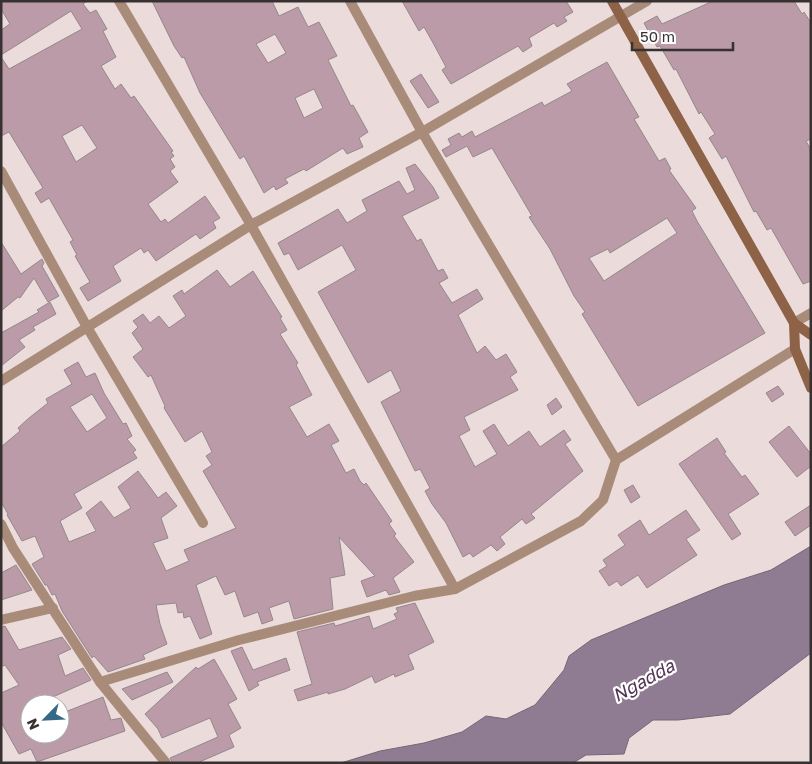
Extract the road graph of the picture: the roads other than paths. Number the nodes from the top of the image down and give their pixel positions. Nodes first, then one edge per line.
1 (119, 1) edge
2 (350, 1) edge
3 (612, 1) edge
4 (647, 1) edge
5 (621, 17) junction
6 (422, 132) junction
7 (1, 171) edge
8 (251, 225) junction
9 (811, 313) edge
10 (794, 323) junction
11 (87, 327) junction
12 (811, 336) edge
13 (795, 349) junction
14 (1, 381) edge
15 (811, 388) edge
16 (616, 460) junction
17 (203, 523) dead end
18 (1, 524) edge
19 (456, 589) junction
20 (53, 608) junction
21 (1, 620) edge
22 (100, 682) junction
23 (166, 763) edge

1 - 8 street
2 - 6 street
3 - 5 main road
4 - 5 street
5 - 6 street
5 - 10 main road
6 - 8 street
6 - 16 street
7 - 11 street
8 - 11 street
8 - 19 street
9 - 10 street
10 - 12 main road
10 - 13 main road
11 - 14 street
11 - 17 street
13 - 15 main road
13 - 16 street
16 - 19 street
18 - 20 street
19 - 22 street
20 - 21 street
20 - 22 street
22 - 23 street

